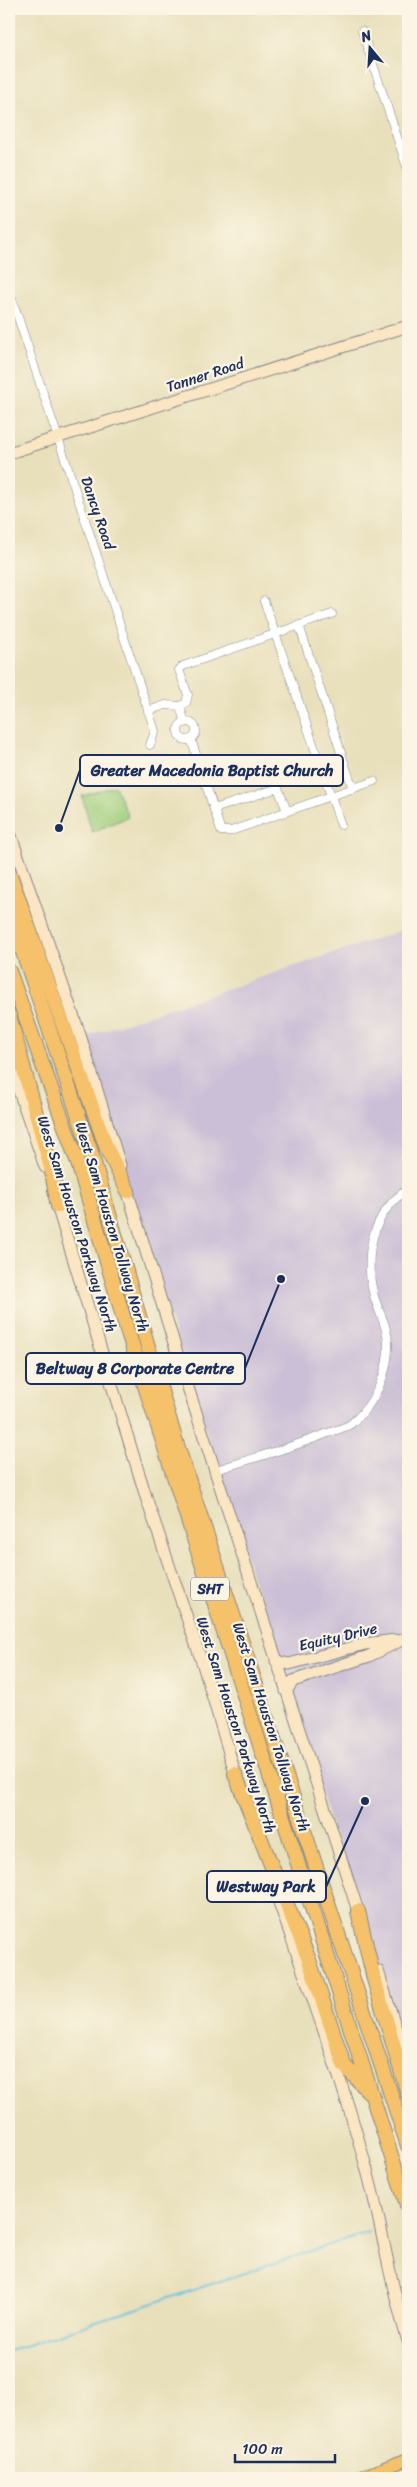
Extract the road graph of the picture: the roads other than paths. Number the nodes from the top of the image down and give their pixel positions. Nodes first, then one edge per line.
1 (362, 31) dead end
2 (408, 170) edge
3 (9, 290) edge
4 (408, 326) edge
5 (58, 437) junction
6 (10, 452) edge
7 (264, 601) dead end
8 (332, 614) dead end
9 (299, 625) junction
10 (275, 634) junction
11 (180, 706) junction
12 (148, 711) junction
13 (185, 722) junction
14 (191, 739) junction
15 (150, 744) dead end
16 (374, 782) dead end
17 (352, 789) junction
18 (331, 796) junction
19 (214, 809) junction
20 (286, 812) junction
21 (341, 825) dead end
22 (9, 830) edge
23 (9, 872) edge
24 (9, 911) edge
25 (9, 971) edge
26 (9, 1015) edge
27 (9, 1062) edge
28 (408, 1189) edge
29 (128, 1191) junction
30 (58, 1206) junction
31 (216, 1470) junction
32 (407, 1638) edge
33 (276, 1661) junction
34 (286, 1691) junction
35 (235, 1774) junction
36 (358, 1911) junction
37 (403, 2039) edge
38 (408, 2068) edge
39 (408, 2094) edge
40 (372, 2095) junction
41 (408, 2146) edge
42 (408, 2208) edge
43 (408, 2341) edge
44 (408, 2457) edge
45 (358, 2478) edge

1 - 2 street
3 - 5 street, Dancy Road
4 - 5 main road, Tanner Road
5 - 6 main road, Tanner Road
5 - 12 street, Dancy Road
7 - 10 street
8 - 9 street
9 - 10 street
9 - 17 street
10 - 11 street
10 - 18 street
11 - 12 street
11 - 13 street
12 - 15 street, Dancy Road
13 - 14 street
13 - 14 street
14 - 19 street
16 - 17 street
17 - 18 street
18 - 20 street
18 - 21 street
19 - 20 street
19 - 20 street
22 - 29 main road
23 - 29 highway
24 - 41 highway, West Sam Houston Tollway North / SHT
25 - 40 highway, West Sam Houston Tollway North / SHT
26 - 30 highway
27 - 30 main road, West Sam Houston Parkway North
28 - 31 street
29 - 31 main road
30 - 35 main road, West Sam Houston Parkway North
31 - 33 main road
32 - 33 main road, Equity Drive
32 - 34 main road, Equity Drive
33 - 34 main road
34 - 36 main road
35 - 40 highway
35 - 43 main road, West Sam Houston Parkway North
36 - 37 main road
36 - 39 highway
37 - 38 main road
40 - 42 highway, West Sam Houston Tollway North / SHT
44 - 45 main road

